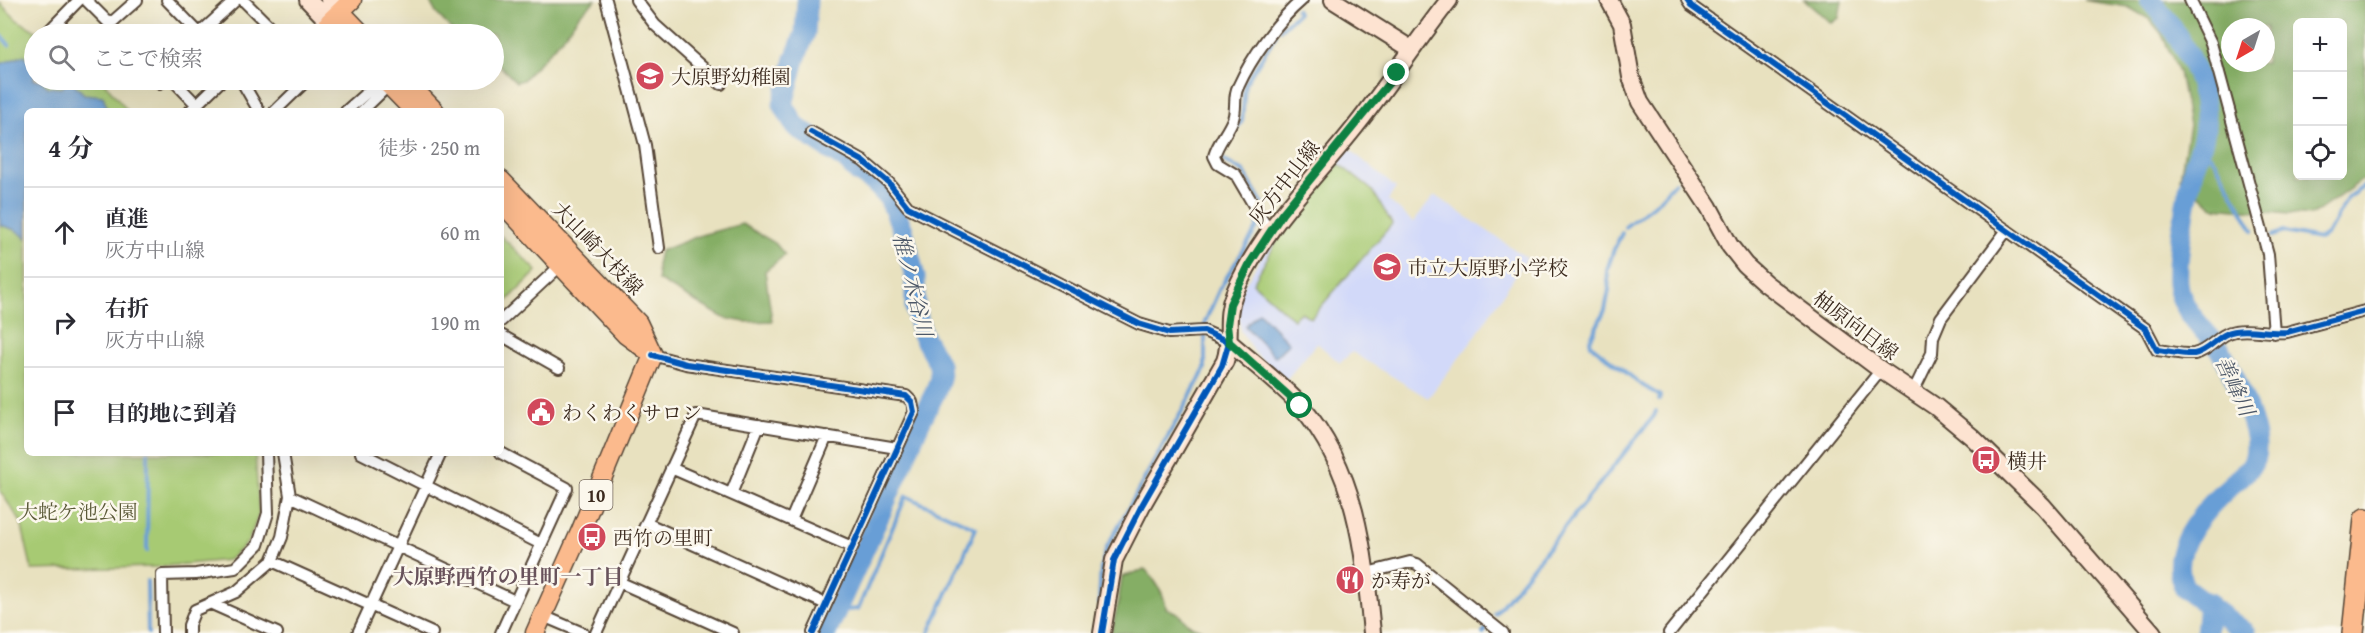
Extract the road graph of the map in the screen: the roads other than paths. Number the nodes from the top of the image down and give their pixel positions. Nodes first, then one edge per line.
1 (79, 0) edge
2 (86, 0) edge
3 (136, 0) edge
4 (236, 0) edge
5 (243, 0) edge
6 (308, 0) edge
7 (606, 0) edge
8 (1302, 0) edge
9 (1333, 0) edge
10 (1449, 0) edge
11 (1609, 0) edge
12 (1687, 0) edge
13 (2190, 0) edge
14 (171, 2) edge
15 (642, 2) edge
16 (339, 14) edge
17 (56, 24) edge
18 (191, 24) edge
19 (211, 24) edge
20 (267, 24) edge
21 (350, 24) edge
22 (1411, 49) junction
23 (721, 84) dead end
24 (180, 90) edge
25 (212, 90) edge
26 (248, 90) edge
27 (297, 90) edge
28 (377, 90) edge
29 (382, 90) edge
30 (397, 90) edge
31 (404, 90) edge
32 (193, 108) edge
33 (257, 108) edge
34 (278, 108) edge
35 (350, 108) edge
36 (365, 108) edge
37 (412, 108) edge
38 (430, 108) edge
39 (811, 132) dead end
40 (504, 183) edge
41 (504, 205) edge
42 (2007, 230) junction
43 (1270, 233) junction
44 (659, 248) dead end
45 (561, 265) junction
46 (2365, 311) edge
47 (504, 318) edge
48 (2274, 333) junction
49 (504, 337) edge
50 (1229, 342) junction
51 (654, 355) junction
52 (559, 368) dead end
53 (1881, 370) junction
54 (1913, 392) junction
55 (759, 425) junction
56 (827, 436) junction
57 (897, 448) junction
58 (504, 455) edge
59 (266, 456) edge
60 (283, 456) edge
61 (367, 456) edge
62 (440, 456) edge
63 (671, 468) junction
64 (426, 486) junction
65 (731, 494) junction
66 (290, 496) junction
67 (791, 520) junction
68 (646, 523) junction
69 (2364, 526) edge
70 (541, 544) junction
71 (398, 546) junction
72 (852, 547) junction
73 (272, 561) junction
74 (1366, 573) junction
75 (619, 582) junction
76 (515, 601) junction
77 (212, 604) junction
78 (826, 604) junction
79 (371, 606) junction
80 (543, 616) junction
81 (164, 633) edge
82 (189, 633) edge
83 (277, 633) edge
84 (358, 633) edge
85 (432, 633) edge
86 (501, 633) edge
87 (535, 633) edge
88 (583, 633) edge
89 (596, 633) edge
90 (734, 633) edge
91 (813, 633) edge
92 (1102, 633) edge
93 (1372, 633) edge
94 (1503, 633) edge
95 (1669, 633) edge
96 (2153, 633) edge
97 (2353, 633) edge

1 - 17 street
2 - 3 street
4 - 19 street
5 - 20 street
6 - 16 main road
7 - 44 street
8 - 43 street
9 - 22 main road
10 - 22 main road
11 - 53 main road, 柚原向日線
12 - 42 street
13 - 48 street
14 - 18 street
15 - 23 street
16 - 21 main road
22 - 43 main road, 灰方中山線
24 - 32 street
25 - 32 street
26 - 33 street
27 - 34 street
28 - 35 street
29 - 36 street
30 - 37 main road
31 - 38 main road
39 - 50 street
40 - 51 main road, 大山崎大枝線
41 - 45 main road, 大山崎大枝線
42 - 48 street
42 - 54 street
43 - 50 main road, 灰方中山線
45 - 47 street
45 - 51 main road, 大山崎大枝線
46 - 48 street
49 - 52 street
50 - 74 main road
50 - 92 main road, 灰方中山線
51 - 57 street
51 - 80 main road, 10
53 - 54 main road, 柚原向日線
53 - 95 street
54 - 96 main road, 柚原向日線
55 - 56 street
55 - 63 street
55 - 65 street
56 - 57 street
56 - 67 street
57 - 72 street
58 - 70 street
59 - 81 street
60 - 66 street
61 - 64 street
62 - 64 street
63 - 65 street
63 - 68 street
64 - 70 street
64 - 71 street
65 - 67 street
66 - 71 street
66 - 73 street
67 - 72 street
68 - 75 street
68 - 78 street
69 - 97 highway
70 - 76 street
71 - 76 street
71 - 79 street
72 - 78 street
73 - 77 street
73 - 79 street
74 - 93 main road
74 - 94 street
75 - 89 street
75 - 90 street
76 - 86 street
77 - 82 street
77 - 83 street
78 - 91 street
79 - 84 street
79 - 85 street
80 - 87 main road, 10
80 - 88 street

